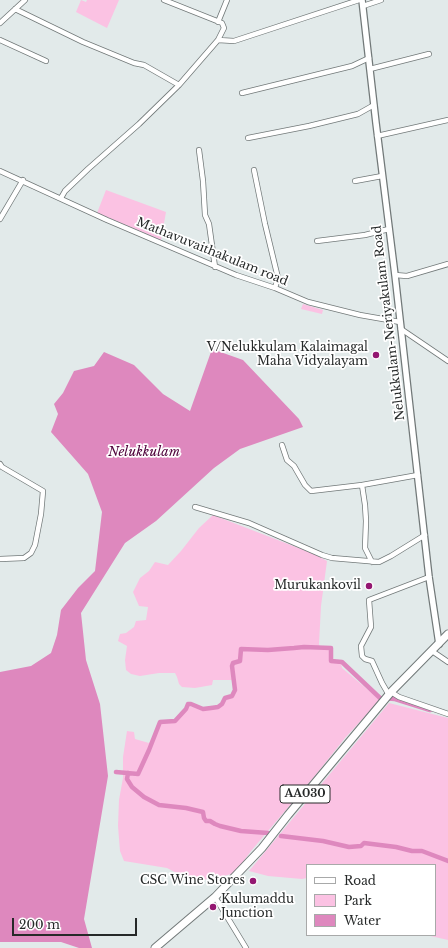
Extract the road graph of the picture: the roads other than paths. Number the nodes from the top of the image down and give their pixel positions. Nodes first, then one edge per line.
1 (24, 0) edge
2 (164, 0) edge
3 (226, 0) edge
4 (380, 0) edge
5 (361, 2) edge
6 (15, 10) junction
7 (218, 22) junction
8 (0, 23) edge
9 (0, 40) edge
10 (218, 40) junction
11 (429, 54) dead end
12 (369, 58) junction
13 (46, 61) dead end
14 (370, 69) junction
15 (179, 85) junction
16 (242, 94) dead end
17 (374, 105) junction
18 (448, 120) edge
19 (377, 136) junction
20 (248, 138) dead end
21 (199, 150) dead end
22 (254, 170) dead end
23 (0, 171) edge
24 (382, 176) junction
25 (23, 180) junction
26 (355, 181) dead end
27 (61, 198) junction
28 (0, 219) edge
29 (388, 229) junction
30 (317, 241) dead end
31 (448, 264) edge
32 (215, 267) junction
33 (395, 275) junction
34 (275, 288) junction
35 (400, 322) junction
36 (401, 329) junction
37 (447, 359) edge
38 (282, 445) dead end
39 (0, 464) edge
40 (418, 475) junction
41 (362, 485) junction
42 (195, 507) dead end
43 (425, 535) junction
44 (0, 559) edge
45 (372, 562) junction
46 (429, 577) junction
47 (448, 634) edge
48 (439, 644) junction
49 (432, 651) junction
50 (448, 662) edge
51 (390, 693) junction
52 (448, 714) edge
53 (215, 897) junction
54 (155, 948) edge
55 (246, 948) edge

1 - 6 street
2 - 7 street
3 - 7 street
4 - 5 street
5 - 10 street
5 - 12 main road, Nelukkulam-Neriyakulam Road
6 - 8 street
6 - 15 street
7 - 10 street
9 - 13 street
10 - 15 street
11 - 14 street
12 - 14 main road, Nelukkulam-Neriyakulam Road
12 - 16 street
14 - 17 main road, Nelukkulam-Neriyakulam Road
15 - 27 street
17 - 19 main road, Nelukkulam-Neriyakulam Road
17 - 20 street
18 - 19 street
19 - 24 main road, Nelukkulam-Neriyakulam Road
21 - 32 street
22 - 34 street
23 - 25 street, Mathavuvaithakulam road
24 - 26 street
24 - 29 main road, Nelukkulam-Neriyakulam Road
25 - 27 street, Mathavuvaithakulam road
25 - 28 street
27 - 32 street, Mathavuvaithakulam road
29 - 30 street
29 - 33 main road, Nelukkulam-Neriyakulam Road
31 - 33 street
32 - 34 street, Mathavuvaithakulam road
33 - 35 main road, Nelukkulam-Neriyakulam Road
34 - 35 street, Mathavuvaithakulam road
35 - 36 main road, Nelukkulam-Neriyakulam Road
36 - 37 street
36 - 40 main road, Nelukkulam-Neriyakulam Road
38 - 41 street
39 - 44 street
40 - 41 street
40 - 43 main road, Nelukkulam-Neriyakulam Road
41 - 45 street
42 - 45 street
43 - 45 street
43 - 46 main road, Nelukkulam-Neriyakulam Road
46 - 48 main road, Nelukkulam-Neriyakulam Road
46 - 51 street
47 - 48 highway, AA030
48 - 49 highway, AA030
49 - 50 street
49 - 51 highway, AA030
51 - 52 street
51 - 53 highway, AA030
53 - 54 highway, AA030
53 - 55 street

